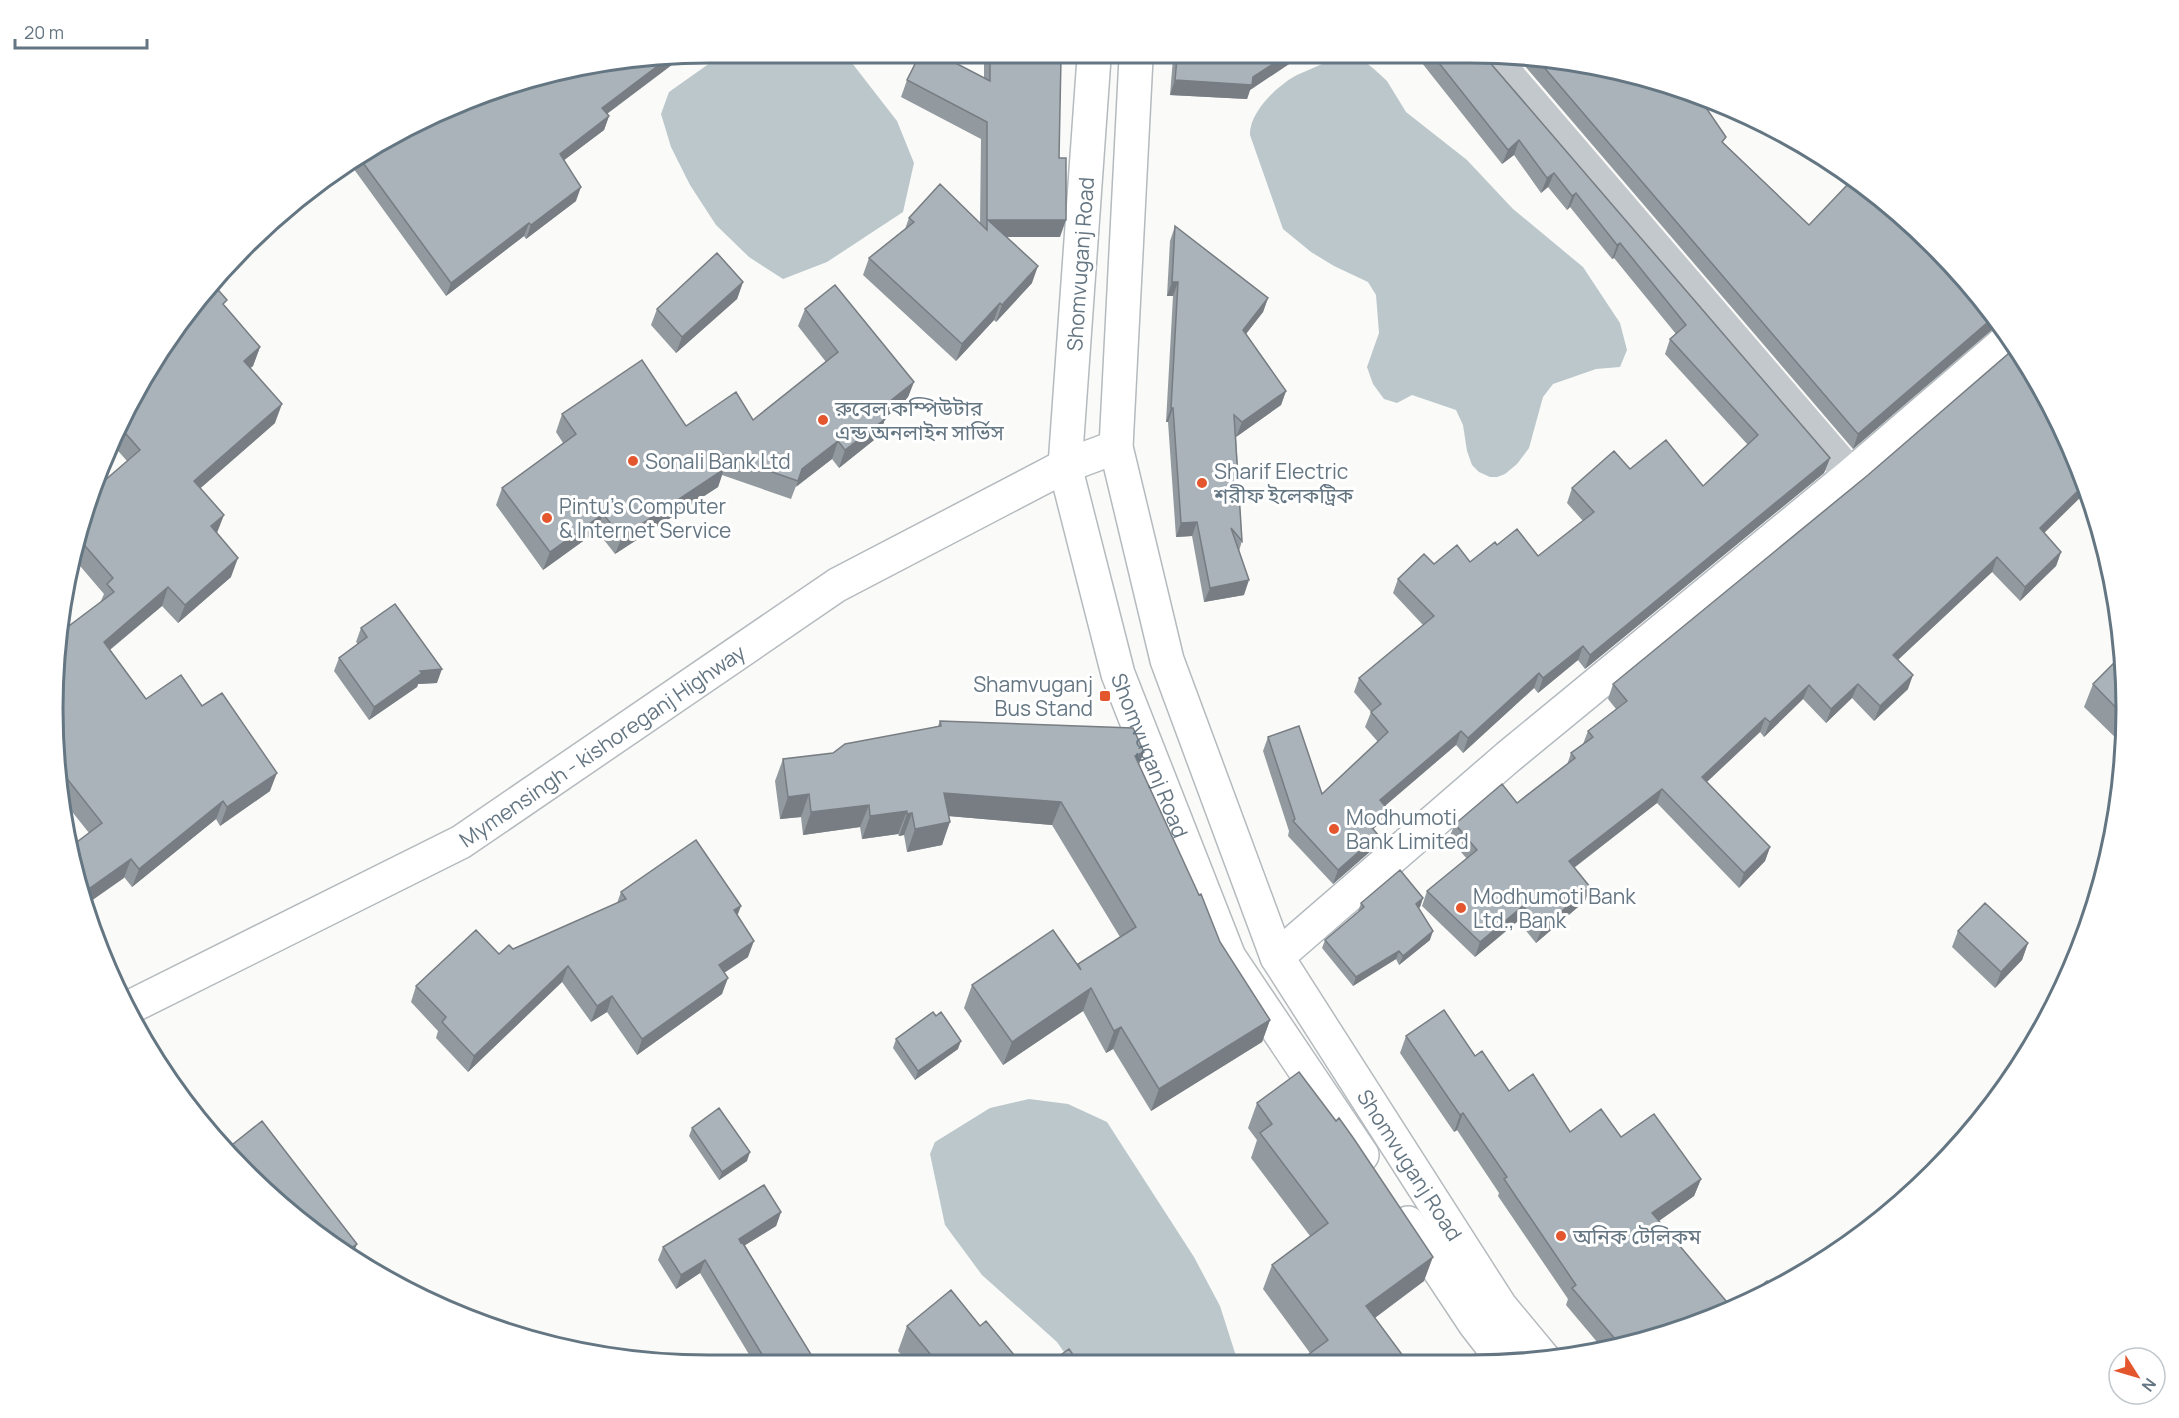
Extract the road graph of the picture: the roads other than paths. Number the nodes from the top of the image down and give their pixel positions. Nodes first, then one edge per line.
1 (1094, 63) edge
2 (1136, 63) edge
3 (1498, 64) edge
4 (2003, 344) edge
5 (1116, 447) junction
6 (1065, 465) junction
7 (1851, 475) junction
8 (1277, 957) junction
9 (135, 1004) edge
10 (1537, 1351) edge
11 (1498, 1354) edge

1 - 6 main road, Shomvuganj Road
2 - 5 main road, Shomvuganj Road
3 - 7 street
4 - 7 main road
5 - 6 main road
5 - 8 main road, Shomvuganj Road
6 - 9 main road, Mymensingh - kishoreganj Highway
6 - 11 main road, Shomvuganj Road
7 - 8 main road
8 - 10 main road, Shomvuganj Road

